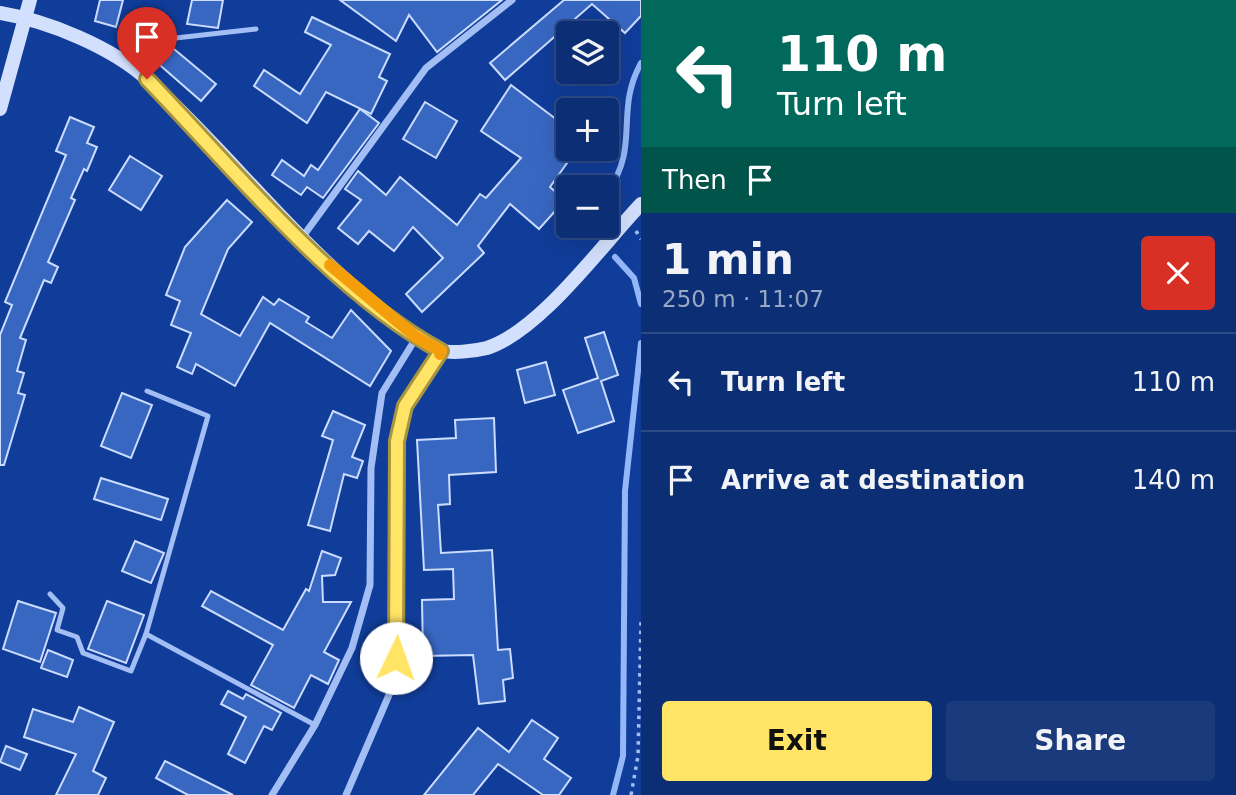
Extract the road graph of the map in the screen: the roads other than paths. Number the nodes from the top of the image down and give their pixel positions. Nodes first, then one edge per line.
1 (2, 0) edge
2 (30, 0) edge
3 (512, 0) edge
4 (0, 11) edge
5 (26, 17) junction
6 (256, 29) dead end
7 (127, 65) junction
8 (0, 109) edge
9 (641, 204) edge
10 (300, 239) junction
11 (416, 337) junction
12 (441, 351) junction
13 (147, 391) dead end
14 (50, 594) dead end
15 (146, 634) junction
16 (315, 725) junction
17 (272, 795) edge
18 (346, 795) edge

1 - 4 main road
2 - 5 main road
3 - 10 street
4 - 5 main road
5 - 7 main road
5 - 8 main road
6 - 7 lane
7 - 10 main road
9 - 12 main road
10 - 11 main road
11 - 12 main road
11 - 16 street
12 - 18 street
13 - 15 lane
14 - 15 lane
15 - 16 lane
16 - 17 street

